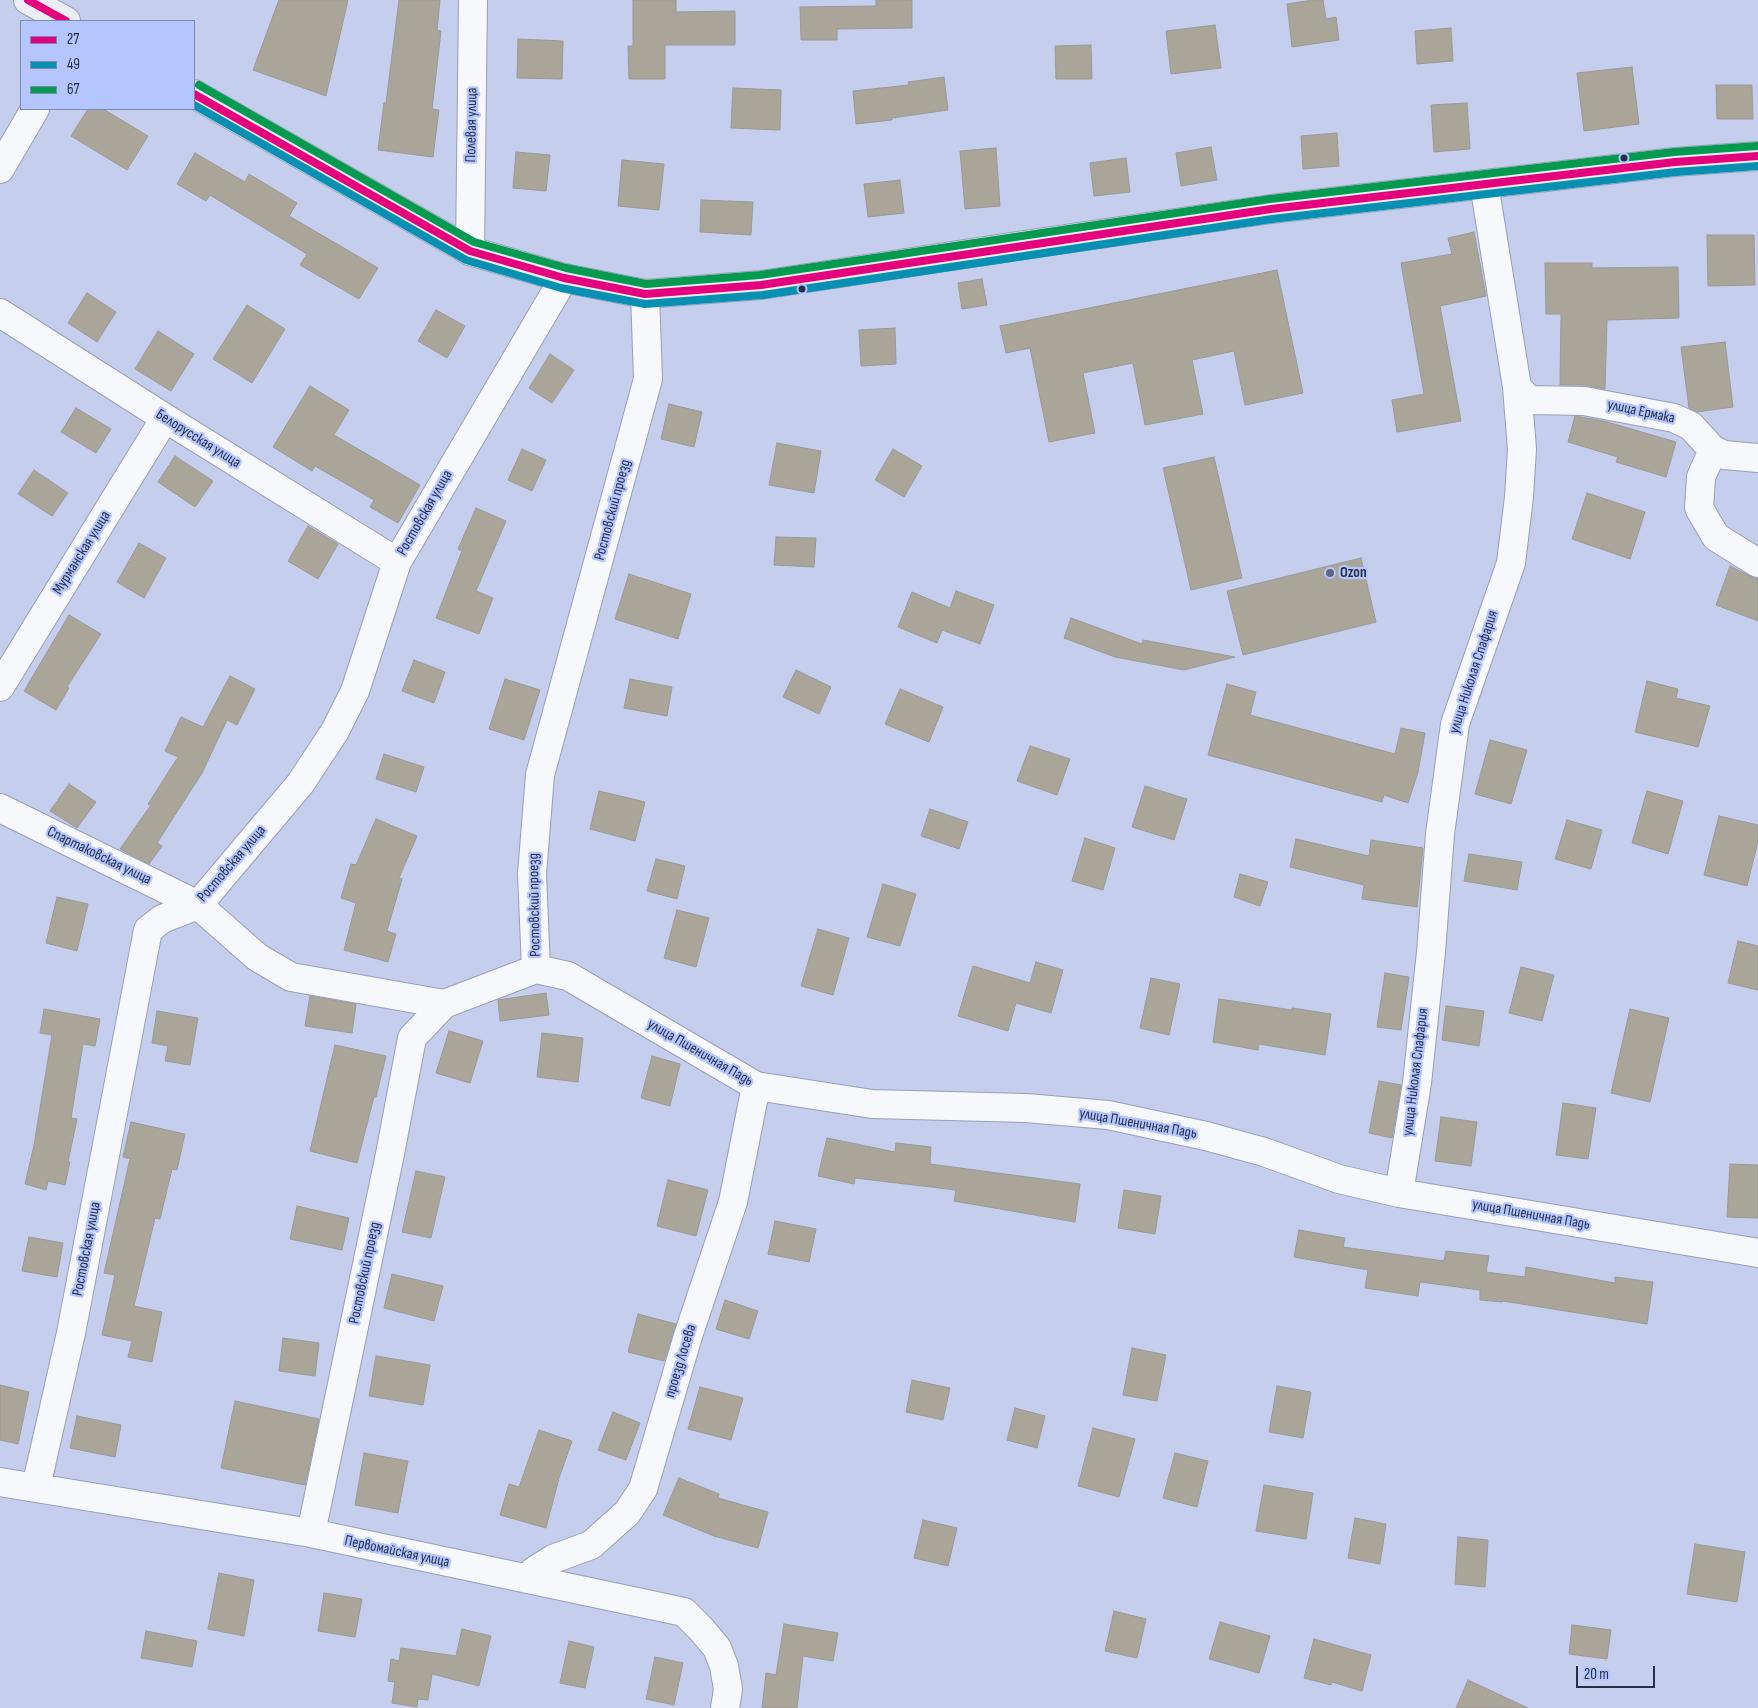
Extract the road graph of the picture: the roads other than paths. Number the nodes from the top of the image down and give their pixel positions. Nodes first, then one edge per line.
1 (28, 0) edge
2 (473, 0) edge
3 (64, 20) edge
4 (195, 95) edge
5 (34, 110) edge
6 (1758, 156) edge
7 (0, 169) edge
8 (1484, 184) junction
9 (470, 251) junction
10 (564, 278) junction
11 (644, 294) junction
12 (0, 314) edge
13 (1517, 387) junction
14 (165, 418) junction
15 (1714, 450) junction
16 (1758, 458) edge
17 (397, 562) junction
18 (1758, 563) edge
19 (0, 687) edge
20 (0, 808) edge
21 (198, 905) junction
22 (536, 969) junction
23 (444, 1004) junction
24 (756, 1086) junction
25 (1399, 1193) junction
26 (1758, 1253) edge
27 (0, 1482) edge
28 (36, 1487) junction
29 (311, 1533) junction
30 (527, 1579) junction
31 (725, 1708) edge

1 - 3 main road
2 - 9 street, Полевая улица
4 - 9 main road
5 - 7 street
6 - 8 main road
8 - 11 main road
8 - 13 street, улица Николая Спафария
9 - 10 main road
10 - 11 main road
10 - 17 street, Ростовская улица
11 - 22 street, Ростовский проезд
12 - 14 street, Белорусская улица
13 - 15 street, улица Ермака
13 - 25 street, улица Николая Спафария
14 - 17 street, Белорусская улица
14 - 19 street, Мурманская улица
15 - 16 street
15 - 18 street
17 - 21 street, Ростовская улица
20 - 21 street, Спартаковская улица
21 - 23 street, Спартаковская улица
21 - 28 street, Ростовская улица
22 - 23 street, Ростовский проезд
22 - 24 street, улица Пшеничная Падь
23 - 29 street, Ростовский проезд
24 - 25 street, улица Пшеничная Падь
24 - 30 street, проезд Лосева
25 - 26 street, улица Пшеничная Падь
27 - 28 street, Первомайская улица
28 - 29 street, Первомайская улица
29 - 30 street, Первомайская улица
30 - 31 street, Первомайская улица

